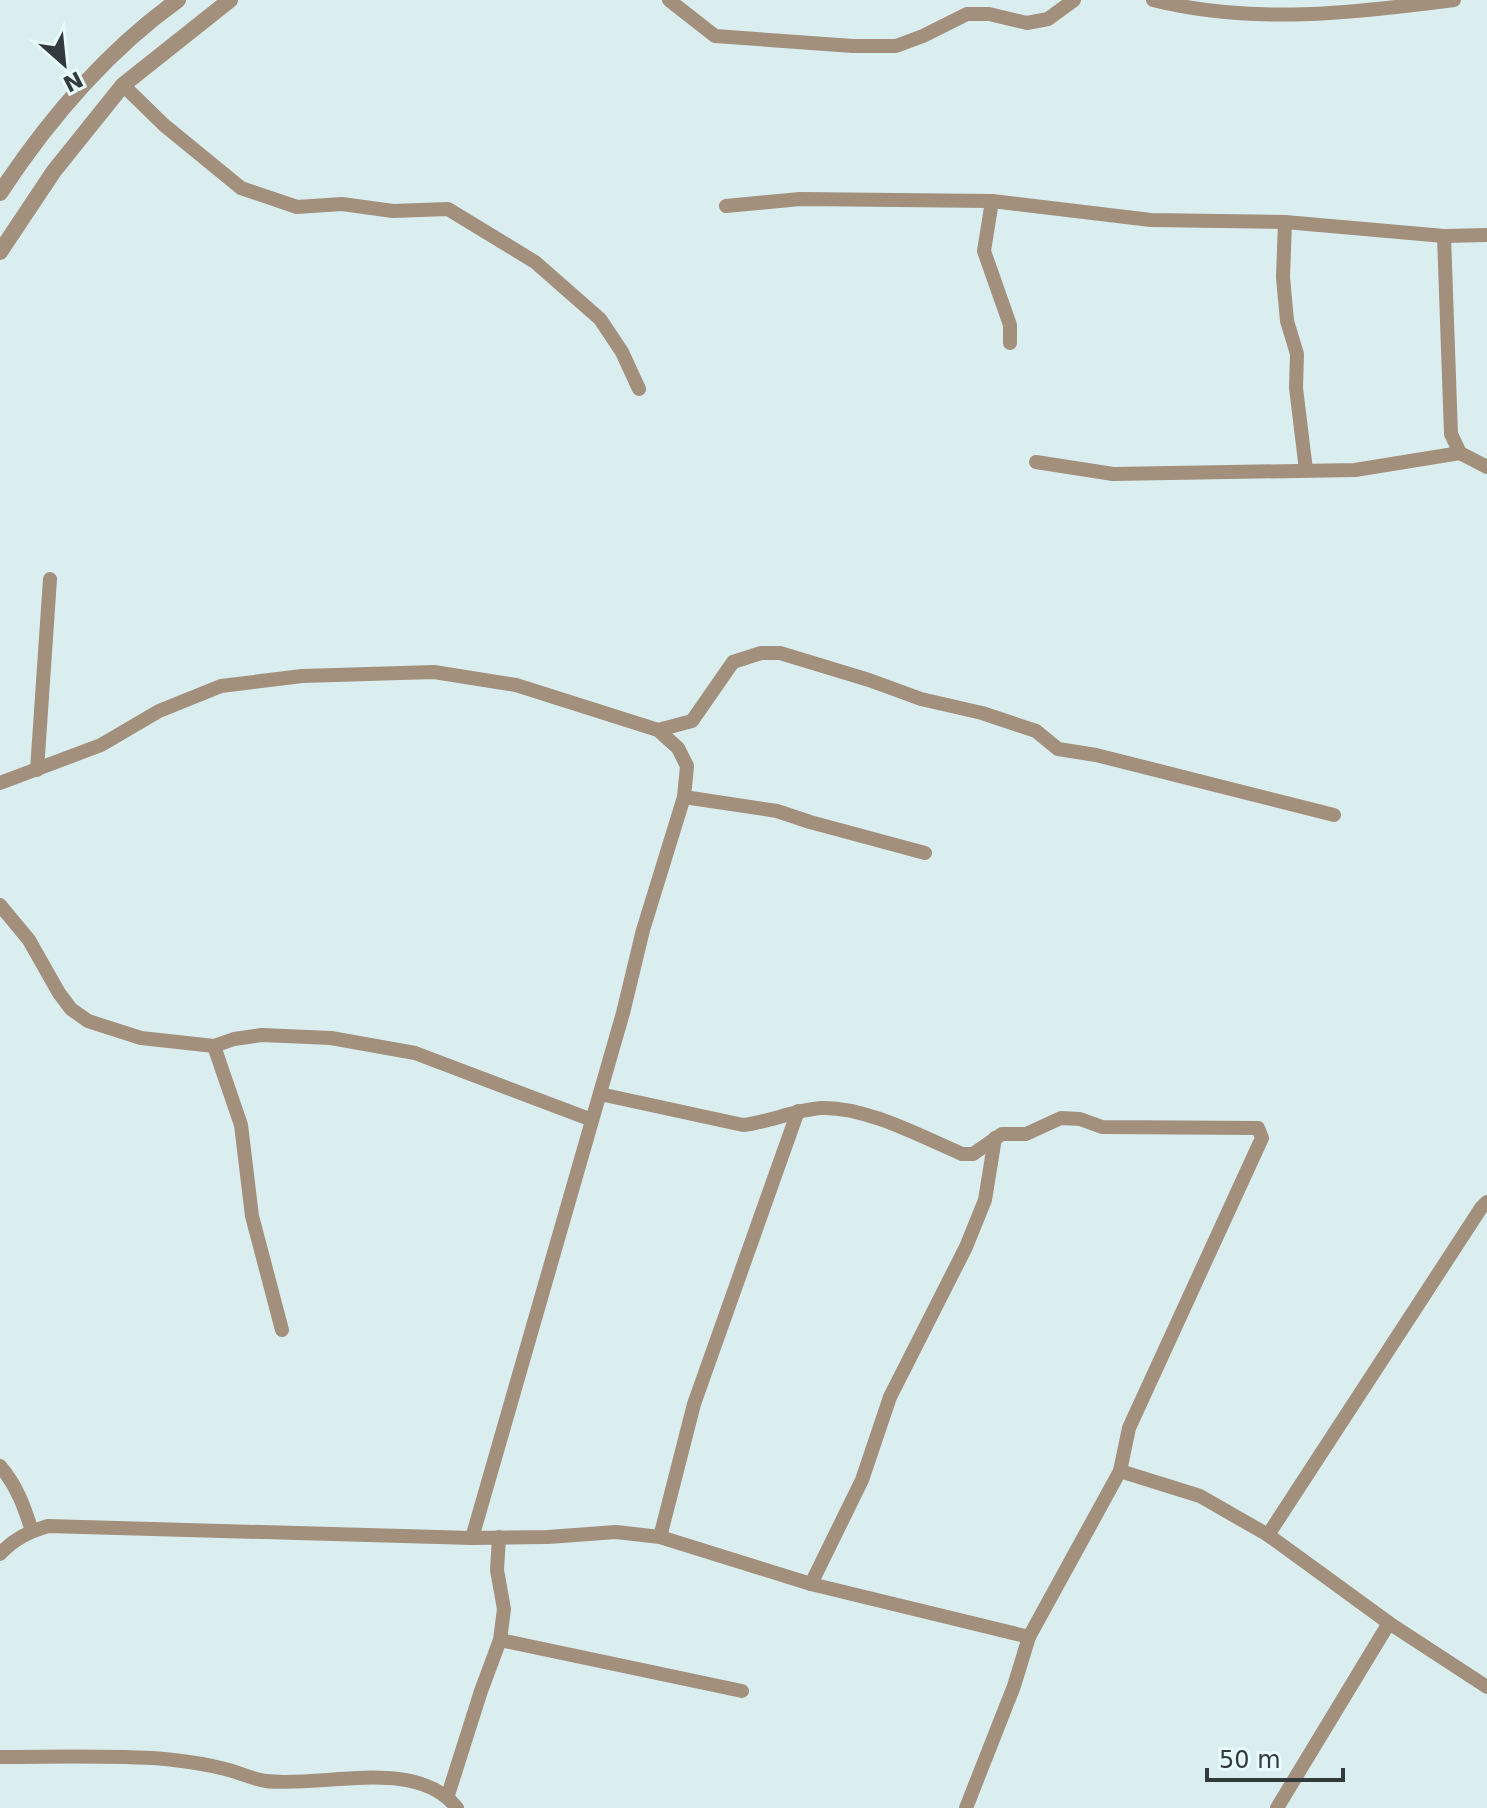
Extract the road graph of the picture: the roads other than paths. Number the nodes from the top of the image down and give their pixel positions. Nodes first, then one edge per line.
1 (178, 0) edge
2 (230, 0) edge
3 (669, 0) edge
4 (1074, 0) edge
5 (1153, 0) edge
6 (1454, 0) edge
7 (123, 85) junction
8 (0, 193) edge
9 (992, 201) junction
10 (726, 206) dead end
11 (1285, 222) junction
12 (1487, 235) edge
13 (1444, 236) junction
14 (0, 252) edge
15 (1010, 343) dead end
16 (639, 389) dead end
17 (1460, 453) junction
18 (1036, 462) dead end
19 (1487, 467) edge
20 (1306, 470) junction
21 (50, 579) dead end
22 (658, 730) junction
23 (37, 770) junction
24 (0, 783) edge
25 (684, 797) junction
26 (1334, 815) dead end
27 (925, 853) dead end
28 (0, 905) edge
29 (214, 1046) junction
30 (600, 1094) junction
31 (798, 1111) junction
32 (592, 1120) junction
33 (995, 1138) junction
34 (1487, 1202) edge
35 (282, 1330) dead end
36 (0, 1466) edge
37 (1120, 1471) junction
38 (32, 1531) junction
39 (1268, 1535) junction
40 (499, 1537) junction
41 (660, 1537) junction
42 (472, 1538) junction
43 (0, 1554) edge
44 (811, 1584) junction
45 (1389, 1623) junction
46 (1029, 1637) junction
47 (500, 1640) junction
48 (1484, 1679) edge
49 (742, 1691) dead end
50 (0, 1757) edge
51 (448, 1795) junction
52 (457, 1808) edge
53 (966, 1808) edge
54 (1277, 1808) edge

1 - 8 street
2 - 7 street
3 - 4 street
5 - 6 street
7 - 14 street
7 - 16 street
9 - 10 street
9 - 11 street
9 - 15 street
11 - 13 street
11 - 20 street
12 - 13 street
13 - 17 street
17 - 19 street
17 - 20 street
18 - 20 street
21 - 23 street
22 - 23 street
22 - 25 street
22 - 26 street
23 - 24 street
25 - 27 street
25 - 30 street
28 - 29 street
29 - 32 street
29 - 35 street
30 - 31 street
30 - 32 street
31 - 33 street
31 - 41 street
32 - 42 street
33 - 37 street
33 - 44 street
34 - 39 street
36 - 38 street
37 - 39 street
37 - 46 street
38 - 42 street
38 - 43 street
39 - 45 street
40 - 41 street
40 - 42 street
40 - 47 street
41 - 44 street
44 - 46 street
45 - 48 street
45 - 54 street
46 - 53 street
47 - 49 street
47 - 51 street
50 - 51 street
51 - 52 street

